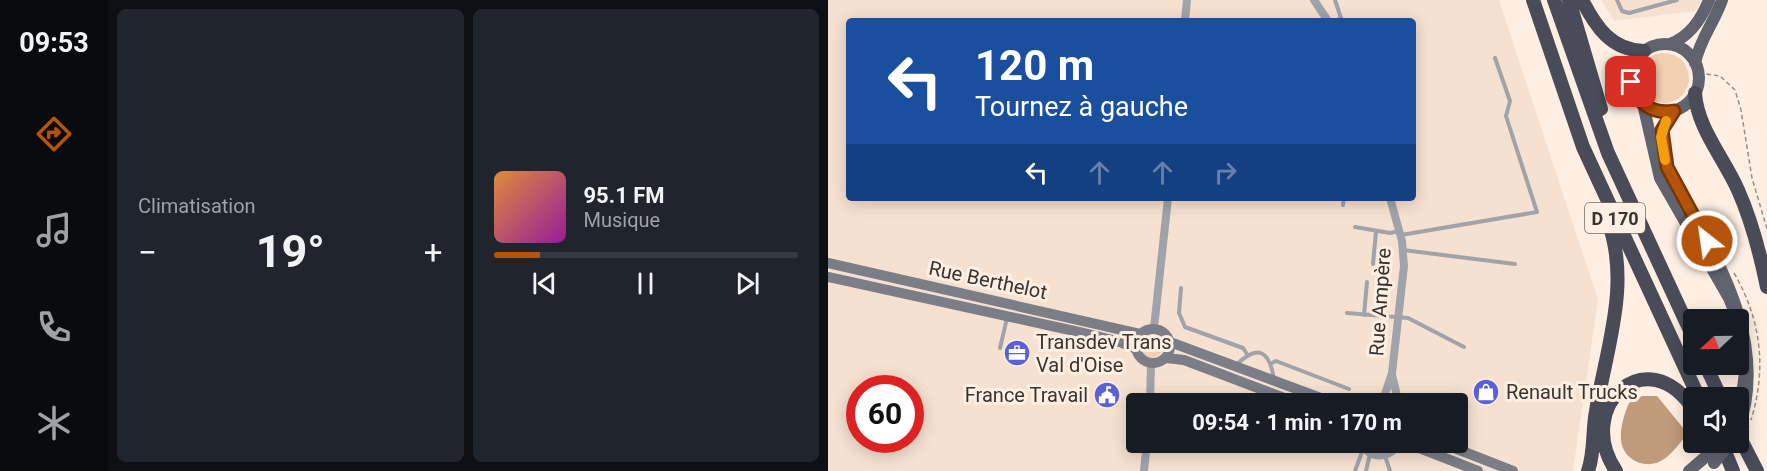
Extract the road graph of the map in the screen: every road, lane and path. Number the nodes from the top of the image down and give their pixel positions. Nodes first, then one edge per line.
1 (1187, 0) edge
2 (1314, 0) edge
3 (1335, 0) edge
4 (1533, 0) edge
5 (1554, 0) edge
6 (1569, 0) edge
7 (1582, 0) edge
8 (1617, 0) edge
9 (1677, 0) edge
10 (1709, 0) edge
11 (1722, 0) edge
12 (1185, 18) edge
13 (1326, 18) edge
14 (1341, 18) edge
15 (1670, 44) junction
16 (1644, 51) junction
17 (1495, 58) dead end
18 (1697, 68) junction
19 (1695, 93) junction
20 (1643, 104) junction
21 (1674, 111) junction
22 (1583, 147) junction
23 (1625, 190) junction
24 (1168, 201) edge
25 (1344, 201) edge
26 (1390, 201) edge
27 (1343, 205) dead end
28 (1355, 227) dead end
29 (1767, 229) edge
30 (1376, 231) junction
31 (1400, 233) junction
32 (1402, 250) junction
33 (828, 263) edge
34 (1373, 264) dead end
35 (1515, 264) dead end
36 (828, 277) edge
37 (1368, 282) dead end
38 (1767, 287) edge
39 (1181, 288) dead end
40 (1734, 309) edge
41 (1347, 313) dead end
42 (1364, 315) junction
43 (1683, 315) edge
44 (1008, 317) junction
45 (1398, 317) junction
46 (1154, 328) junction
47 (1140, 334) junction
48 (1170, 342) junction
49 (1464, 347) dead end
50 (1000, 348) dead end
51 (1136, 349) junction
52 (1247, 354) junction
53 (1166, 358) junction
54 (1151, 363) junction
55 (1272, 363) junction
56 (1236, 365) junction
57 (1392, 373) junction
58 (1274, 379) junction
59 (1694, 387) edge
60 (1349, 389) dead end
61 (1150, 393) edge
62 (1271, 393) edge
63 (1309, 393) edge
64 (1385, 393) edge
65 (1397, 393) edge
66 (1683, 397) edge
67 (1749, 404) edge
68 (1146, 453) edge
69 (1362, 453) edge
70 (1364, 453) edge
71 (1378, 453) edge
72 (1389, 453) edge
73 (1431, 453) edge
74 (1467, 453) edge
75 (1725, 453) edge
76 (1748, 453) edge
77 (1385, 456) junction
78 (1711, 457) edge
79 (1732, 468) edge
80 (1144, 471) edge
81 (1355, 471) edge
82 (1366, 471) edge
83 (1390, 471) edge
84 (1478, 471) edge
85 (1514, 471) edge
86 (1588, 471) edge
87 (1616, 471) edge
88 (1689, 471) edge
89 (1757, 471) edge

1 - 12 street
2 - 13 street
3 - 14 lane
4 - 22 highway, D 170
5 - 23 highway, D 170
6 - 23 highway
7 - 16 highway
8 - 9 lane
10 - 15 main road
11 - 18 main road
15 - 16 main road
15 - 18 main road
16 - 20 main road
17 - 31 lane
18 - 19 main road
18 - 29 path
19 - 21 main road
19 - 38 highway
20 - 21 main road
20 - 40 main road
21 - 67 main road
22 - 59 highway, D 170
22 - 86 highway
23 - 43 highway, D 170
24 - 46 street
25 - 27 lane
26 - 31 street, Rue Ampère
28 - 30 lane
30 - 31 lane
30 - 34 lane
31 - 32 street, Rue Ampère
32 - 35 lane
32 - 45 street, Rue Ampère
33 - 47 main road, Rue Berthelot
36 - 44 main road, Rue Berthelot
37 - 42 lane
39 - 52 lane
41 - 42 lane
42 - 45 lane
44 - 50 lane
44 - 51 main road, Rue Berthelot
45 - 49 lane
45 - 57 street, Rue Ampère
46 - 47 main road
46 - 48 main road
47 - 51 main road
48 - 53 main road
48 - 56 main road
51 - 54 main road
52 - 55 lane
52 - 56 lane
53 - 54 main road
53 - 62 main road
54 - 61 street
55 - 58 lane
55 - 60 lane
56 - 58 main road
57 - 64 street, Rue Ampère
57 - 65 street, Rue Ampère
58 - 63 main road
66 - 87 highway
68 - 80 street
69 - 81 lane
70 - 82 lane
71 - 77 street
72 - 77 street
73 - 84 main road
74 - 85 main road
75 - 79 highway
76 - 89 highway
77 - 83 lane
78 - 79 highway
78 - 88 main road

